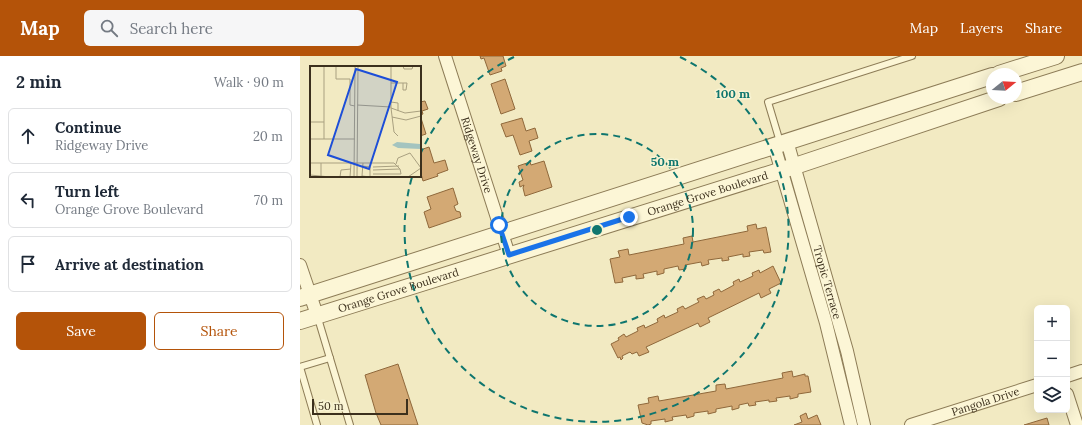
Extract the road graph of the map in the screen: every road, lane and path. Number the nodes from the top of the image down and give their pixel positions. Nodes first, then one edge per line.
1 (445, 56) edge
2 (912, 56) edge
3 (1056, 56) edge
4 (1018, 68) edge
5 (1082, 72) edge
6 (986, 78) edge
7 (1022, 91) edge
8 (986, 102) edge
9 (781, 143) junction
10 (788, 168) junction
11 (502, 233) junction
12 (509, 255) junction
13 (300, 265) edge
14 (305, 296) edge
15 (317, 315) junction
16 (300, 321) edge
17 (330, 358) junction
18 (300, 367) edge
19 (1082, 371) edge
20 (1070, 375) edge
21 (1034, 386) edge
22 (1070, 403) edge
23 (317, 425) edge
24 (350, 425) edge
25 (850, 425) edge
26 (864, 425) edge
27 (911, 425) edge
28 (1077, 425) edge

1 - 11 street, Ridgeway Drive
2 - 9 lane
3 - 4 street
5 - 7 street
6 - 9 street, Orange Grove Boulevard
8 - 10 street, Orange Grove Boulevard
9 - 10 street, Tropic Terrace
9 - 11 street, Orange Grove Boulevard
10 - 12 street, Orange Grove Boulevard
10 - 25 street, Tropic Terrace
10 - 26 street, Tropic Terrace
11 - 12 street, Ridgeway Drive
11 - 14 street, Orange Grove Boulevard
12 - 15 street, Orange Grove Boulevard
13 - 14 street
14 - 15 street
15 - 16 street, Orange Grove Boulevard
15 - 17 lane
17 - 18 lane
17 - 24 lane
18 - 23 lane
19 - 20 street
21 - 27 street, Pangola Drive
22 - 28 street

